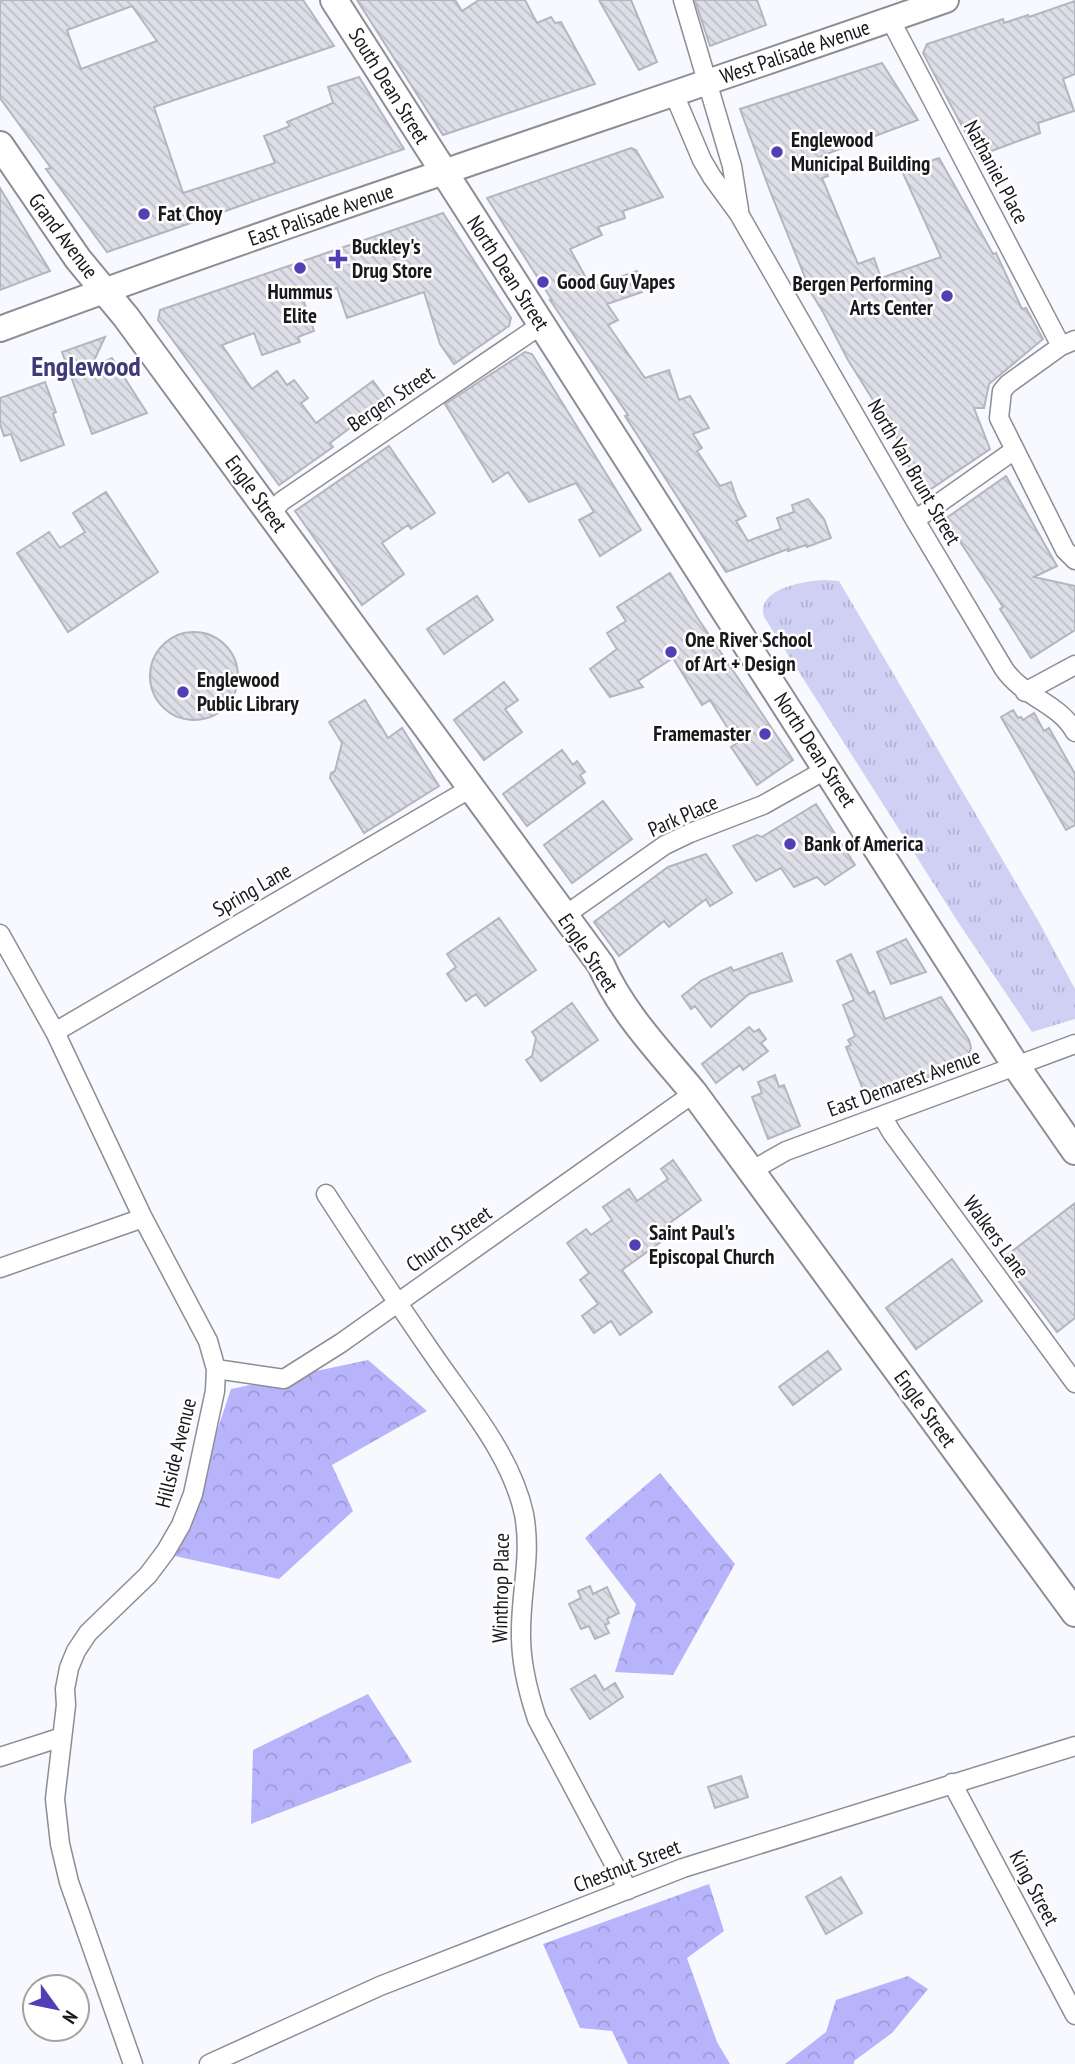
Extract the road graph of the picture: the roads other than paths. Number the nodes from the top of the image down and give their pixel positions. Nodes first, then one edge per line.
1 (334, 0) edge
2 (684, 0) edge
3 (932, 2) edge
4 (890, 19) junction
5 (708, 83) junction
6 (674, 94) junction
7 (643, 105) joint
8 (0, 145) edge
9 (443, 172) junction
10 (739, 214) junction
11 (104, 290) junction
12 (541, 325) junction
13 (0, 329) edge
14 (1068, 343) edge
15 (1013, 450) junction
16 (270, 514) junction
17 (915, 520) junction
18 (1075, 560) edge
19 (1075, 665) edge
20 (1026, 692) junction
21 (1075, 732) edge
22 (827, 769) junction
23 (471, 788) junction
24 (564, 916) junction
25 (0, 934) edge
26 (55, 1032) junction
27 (1075, 1044) edge
28 (1016, 1066) junction
29 (694, 1093) junction
30 (882, 1115) junction
31 (1075, 1151) edge
32 (751, 1171) junction
33 (326, 1194) dead end
34 (143, 1217) junction
35 (0, 1268) edge
36 (397, 1303) junction
37 (216, 1369) junction
38 (1075, 1383) edge
39 (1075, 1613) edge
40 (62, 1737) junction
41 (1075, 1746) edge
42 (0, 1757) edge
43 (952, 1783) junction
44 (628, 1890) junction
45 (1075, 2015) edge
46 (133, 2064) edge
47 (209, 2064) edge

1 - 9 main road, South Dean Street
2 - 5 street, North Van Brunt Street
3 - 4 main road, West Palisade Avenue
4 - 5 main road, West Palisade Avenue
4 - 14 street, Nathaniel Place
5 - 6 main road, West Palisade Avenue
5 - 10 street, North Van Brunt Street
6 - 7 main road, West Palisade Avenue
6 - 10 street, North Van Brunt Street
7 - 9 main road, East Palisade Avenue
8 - 11 main road, Grand Avenue
9 - 11 main road, East Palisade Avenue
9 - 12 main road, North Dean Street
10 - 17 street, North Van Brunt Street
11 - 13 main road, East Palisade Avenue
11 - 16 main road, Engle Street
12 - 16 street, Bergen Street
12 - 22 main road, North Dean Street
14 - 15 street
15 - 17 street
15 - 18 street
16 - 23 main road, Engle Street
17 - 20 street, North Van Brunt Street
19 - 20 street
20 - 21 street, North Van Brunt Street
22 - 24 street, Park Place
22 - 28 main road, North Dean Street
23 - 24 main road, Engle Street
23 - 26 street, Spring Lane
24 - 29 main road, Engle Street
25 - 26 street, Hillside Avenue
26 - 34 street, Hillside Avenue
27 - 28 street, East Demarest Avenue
28 - 30 street, East Demarest Avenue
28 - 31 main road, North Dean Street
29 - 32 main road, Engle Street
29 - 36 street, Church Street
30 - 32 street, East Demarest Avenue
30 - 38 street, Walkers Lane
32 - 39 main road, Engle Street
33 - 36 street, Winthrop Place
34 - 35 street
34 - 37 street, Hillside Avenue
36 - 37 street, Church Street
36 - 44 street, Winthrop Place
37 - 40 street, Hillside Avenue
40 - 42 street
40 - 46 street, Hillside Avenue
41 - 43 street, Chestnut Street
43 - 44 street, Chestnut Street
43 - 45 street, King Street
44 - 47 street, Chestnut Street

